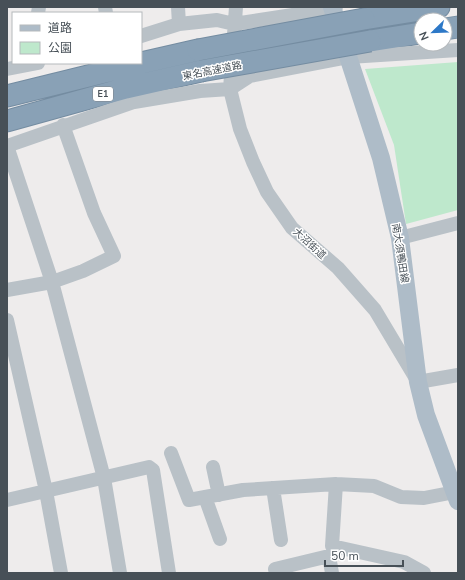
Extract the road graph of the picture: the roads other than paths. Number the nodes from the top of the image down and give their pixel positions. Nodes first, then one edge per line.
1 (178, 7) edge
2 (236, 7) edge
3 (439, 7) edge
4 (333, 8) edge
5 (179, 24) junction
6 (234, 24) junction
7 (413, 34) edge
8 (142, 36) edge
9 (458, 50) edge
10 (349, 57) junction
11 (142, 63) edge
12 (33, 64) edge
13 (137, 64) edge
14 (7, 69) edge
15 (230, 89) junction
16 (7, 96) edge
17 (7, 121) edge
18 (64, 125) junction
19 (7, 146) edge
20 (458, 223) edge
21 (400, 238) junction
22 (52, 282) junction
23 (7, 290) edge
24 (7, 320) edge
25 (458, 375) edge
26 (418, 382) junction
27 (171, 453) dead end
28 (213, 467) dead end
29 (104, 478) junction
30 (336, 484) junction
31 (273, 488) junction
32 (46, 491) junction
33 (212, 496) junction
34 (456, 496) edge
35 (7, 500) edge
36 (220, 539) dead end
37 (281, 540) dead end
38 (60, 573) edge
39 (120, 573) edge
40 (169, 573) edge
41 (276, 573) edge
42 (332, 573) edge
43 (424, 573) edge

1 - 5 street
2 - 6 street
3 - 11 highway, E1, bridge
4 - 6 street
4 - 10 main road, 南大須鴨田線
5 - 6 street
5 - 8 street
6 - 15 street, 大沼街道
7 - 17 highway, 東名高速道路 / E1, bridge
9 - 10 street
10 - 15 street
10 - 21 main road, 南大須鴨田線
12 - 14 street
13 - 16 highway, E1
15 - 18 street
15 - 26 street, 大沼街道
18 - 19 street
18 - 22 street
19 - 22 street
20 - 21 street
21 - 26 main road, 南大須鴨田線
22 - 23 street
22 - 29 street
24 - 32 street
25 - 26 street
26 - 34 main road, 南大須鴨田線
27 - 33 street
28 - 33 street
29 - 32 street
29 - 39 street
29 - 40 street
30 - 31 street
30 - 34 street
30 - 43 street
31 - 33 street
31 - 37 street
32 - 35 street
32 - 38 street
33 - 36 street
41 - 42 street

